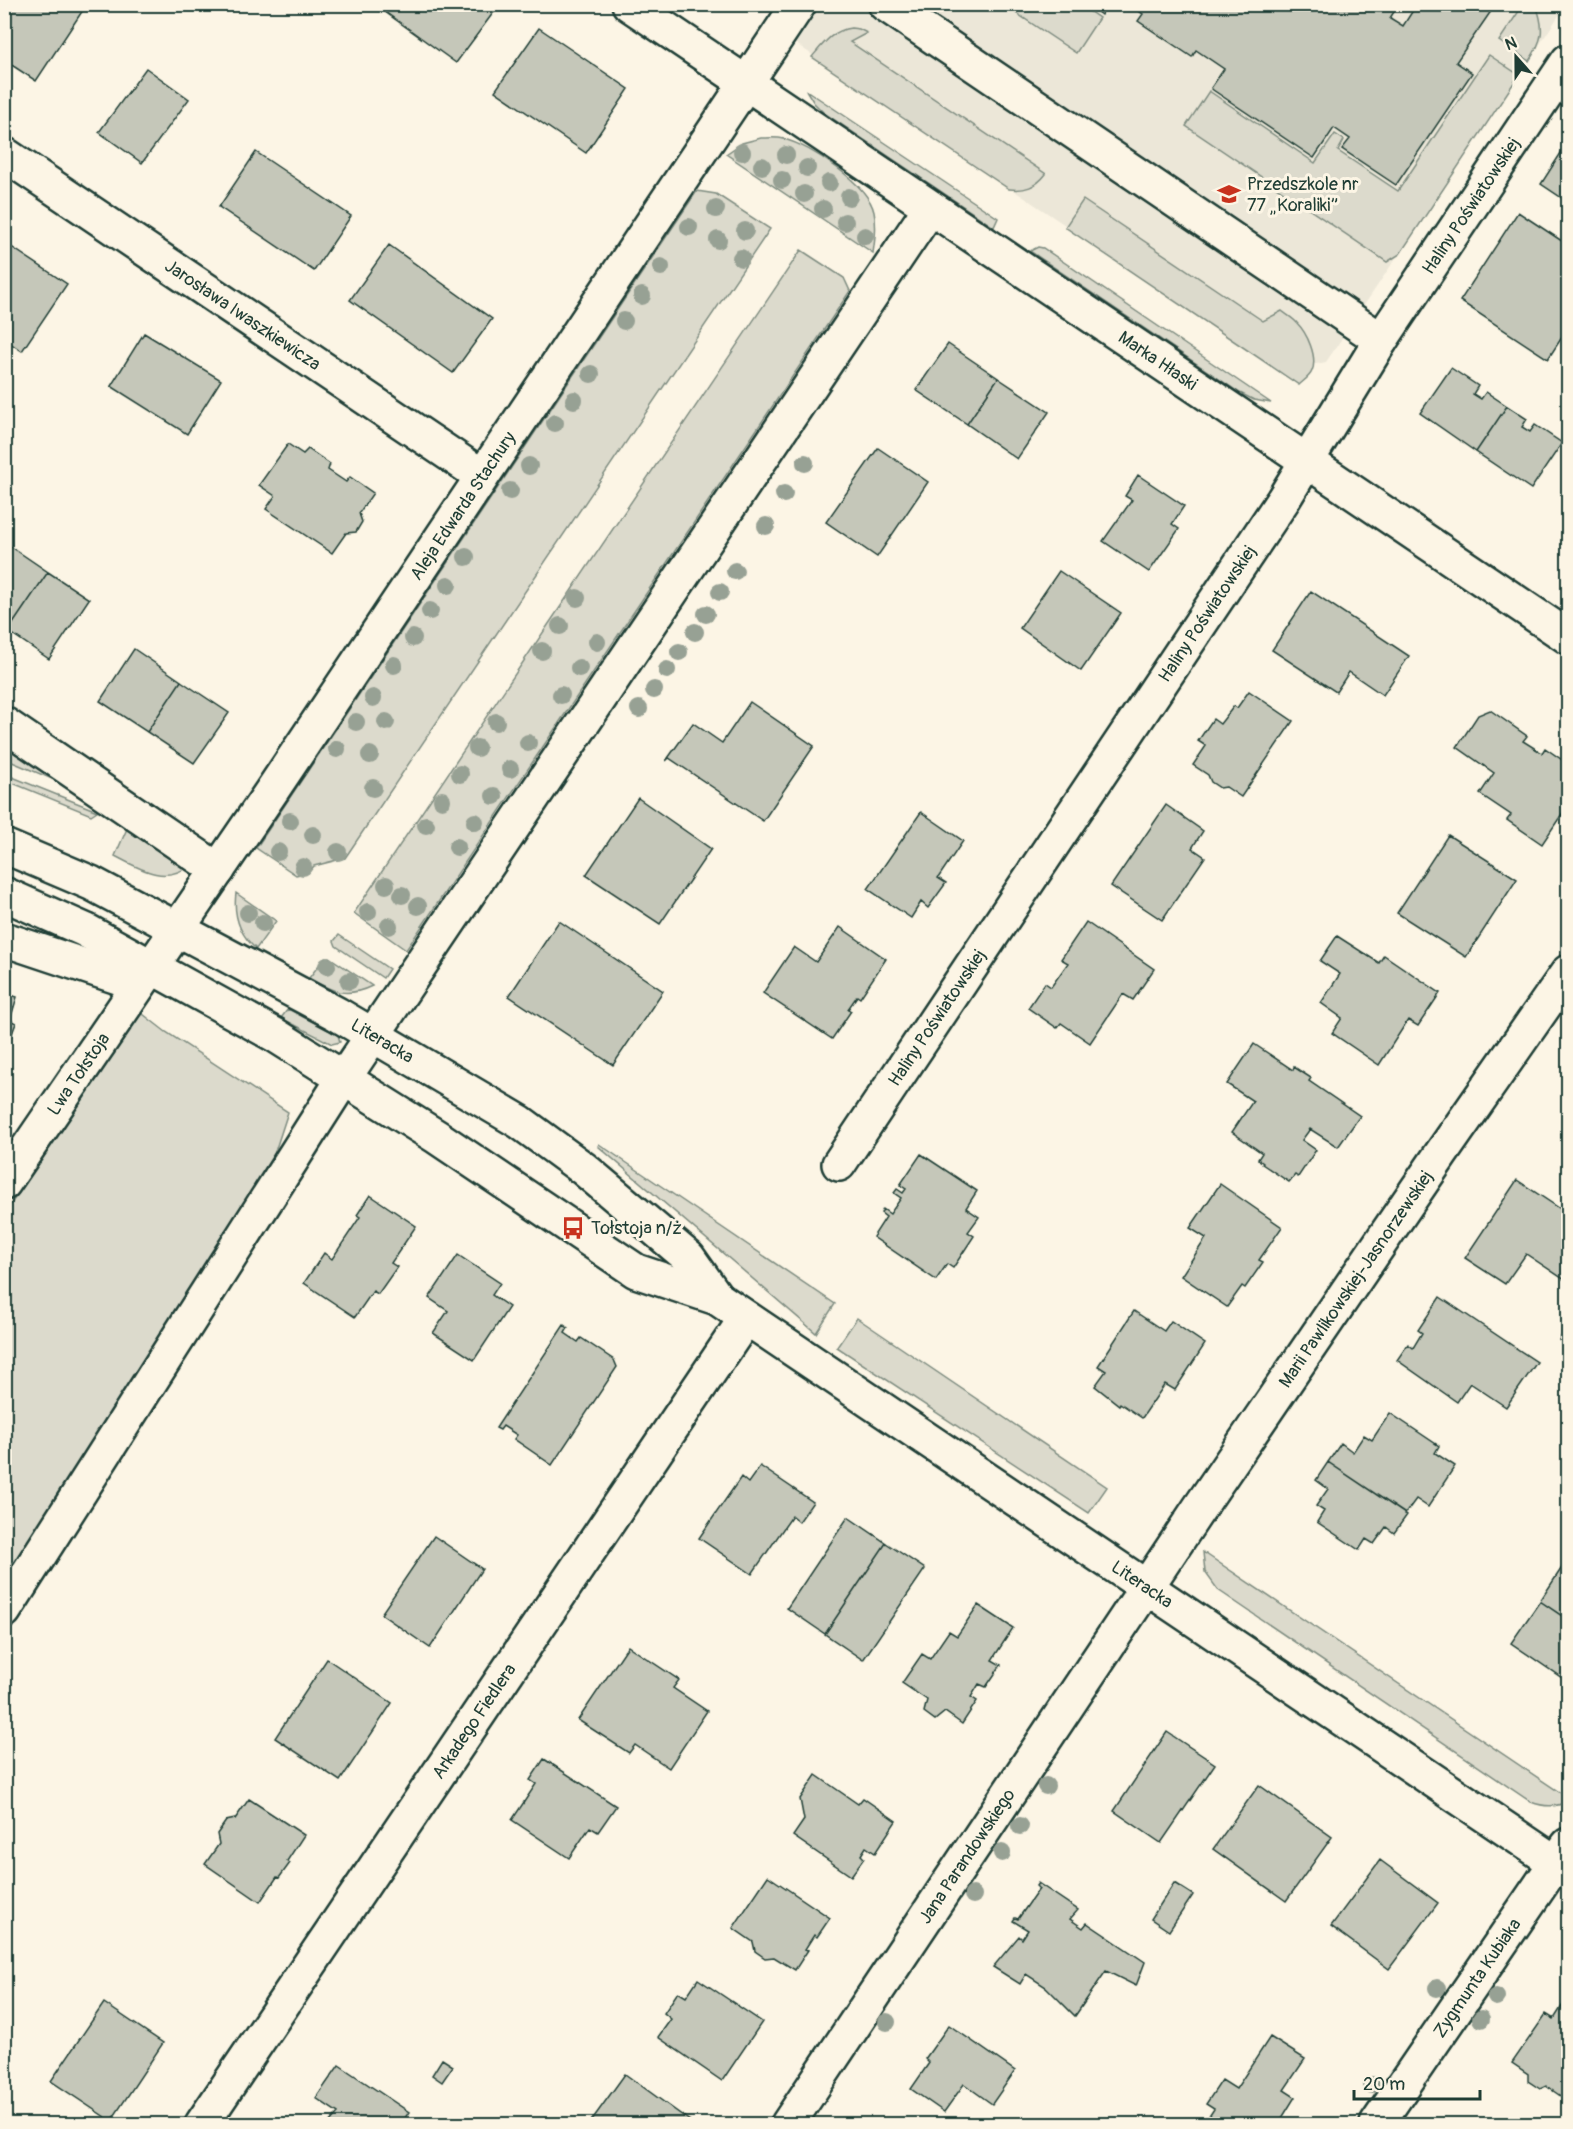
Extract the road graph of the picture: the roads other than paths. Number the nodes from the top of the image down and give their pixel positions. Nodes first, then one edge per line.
1 (629, 4) edge
2 (799, 4) edge
3 (885, 4) edge
4 (1569, 61) edge
5 (746, 83) junction
6 (4, 154) edge
7 (930, 208) junction
8 (1381, 340) junction
9 (1307, 462) junction
10 (482, 476) junction
11 (1569, 637) edge
12 (4, 724) edge
13 (4, 846) edge
14 (218, 870) junction
15 (4, 894) edge
16 (178, 930) junction
17 (4, 939) edge
18 (1569, 972) edge
19 (145, 975) junction
20 (373, 1035) junction
21 (344, 1078) junction
22 (839, 1164) dead end
23 (4, 1183) edge
24 (717, 1298) junction
25 (746, 1318) junction
26 (1146, 1586) junction
27 (4, 1611) edge
28 (1564, 1859) edge
29 (202, 2124) edge
30 (788, 2124) edge
31 (1377, 2124) edge

1 - 5 street, Marka Hłaski
2 - 5 street, Aleja Edwarda Stachury
3 - 8 street
4 - 8 street, Haliny Poświatowskiej
5 - 7 street, Marka Hłaski
5 - 10 street, Aleja Edwarda Stachury
6 - 10 street, Jarosława Iwaszkiewicza
7 - 9 street, Marka Hłaski
7 - 20 street
8 - 9 street, Haliny Poświatowskiej
9 - 11 street, Marka Hłaski
9 - 22 street, Haliny Poświatowskiej
10 - 14 street, Aleja Edwarda Stachury
12 - 14 street
13 - 16 street, Literacka
14 - 16 street, Aleja Edwarda Stachury
15 - 19 street, Literacka
16 - 19 street, Lwa Tołstoja
16 - 20 street, Literacka
17 - 19 street
18 - 26 street, Marii Pawlikowskiej-Jasnorzewskiej
19 - 21 street, Literacka
19 - 23 street, Lwa Tołstoja
20 - 21 street
20 - 24 street, Literacka
21 - 24 street, Literacka
21 - 27 street
24 - 25 street, Literacka
25 - 26 street, Literacka
25 - 29 street, Arkadego Fiedlera
26 - 28 street, Literacka
26 - 30 street, Jana Parandowskiego
28 - 31 street, Zygmunta Kubiaka

